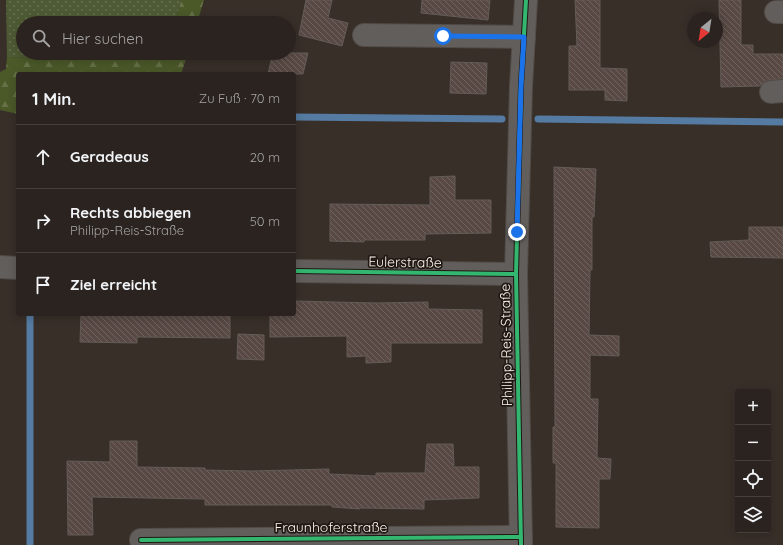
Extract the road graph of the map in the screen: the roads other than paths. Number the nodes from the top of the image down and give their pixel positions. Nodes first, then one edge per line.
1 (526, 0) edge
2 (364, 35) dead end
3 (524, 37) junction
4 (296, 271) edge
5 (516, 274) junction
6 (141, 540) dead end
7 (521, 541) edge

1 - 3 street, Philipp-Reis-Straße
2 - 3 street
3 - 5 street, Philipp-Reis-Straße
4 - 5 street, Eulerstraße
5 - 7 street, Philipp-Reis-Straße
6 - 7 street, Fraunhoferstraße

